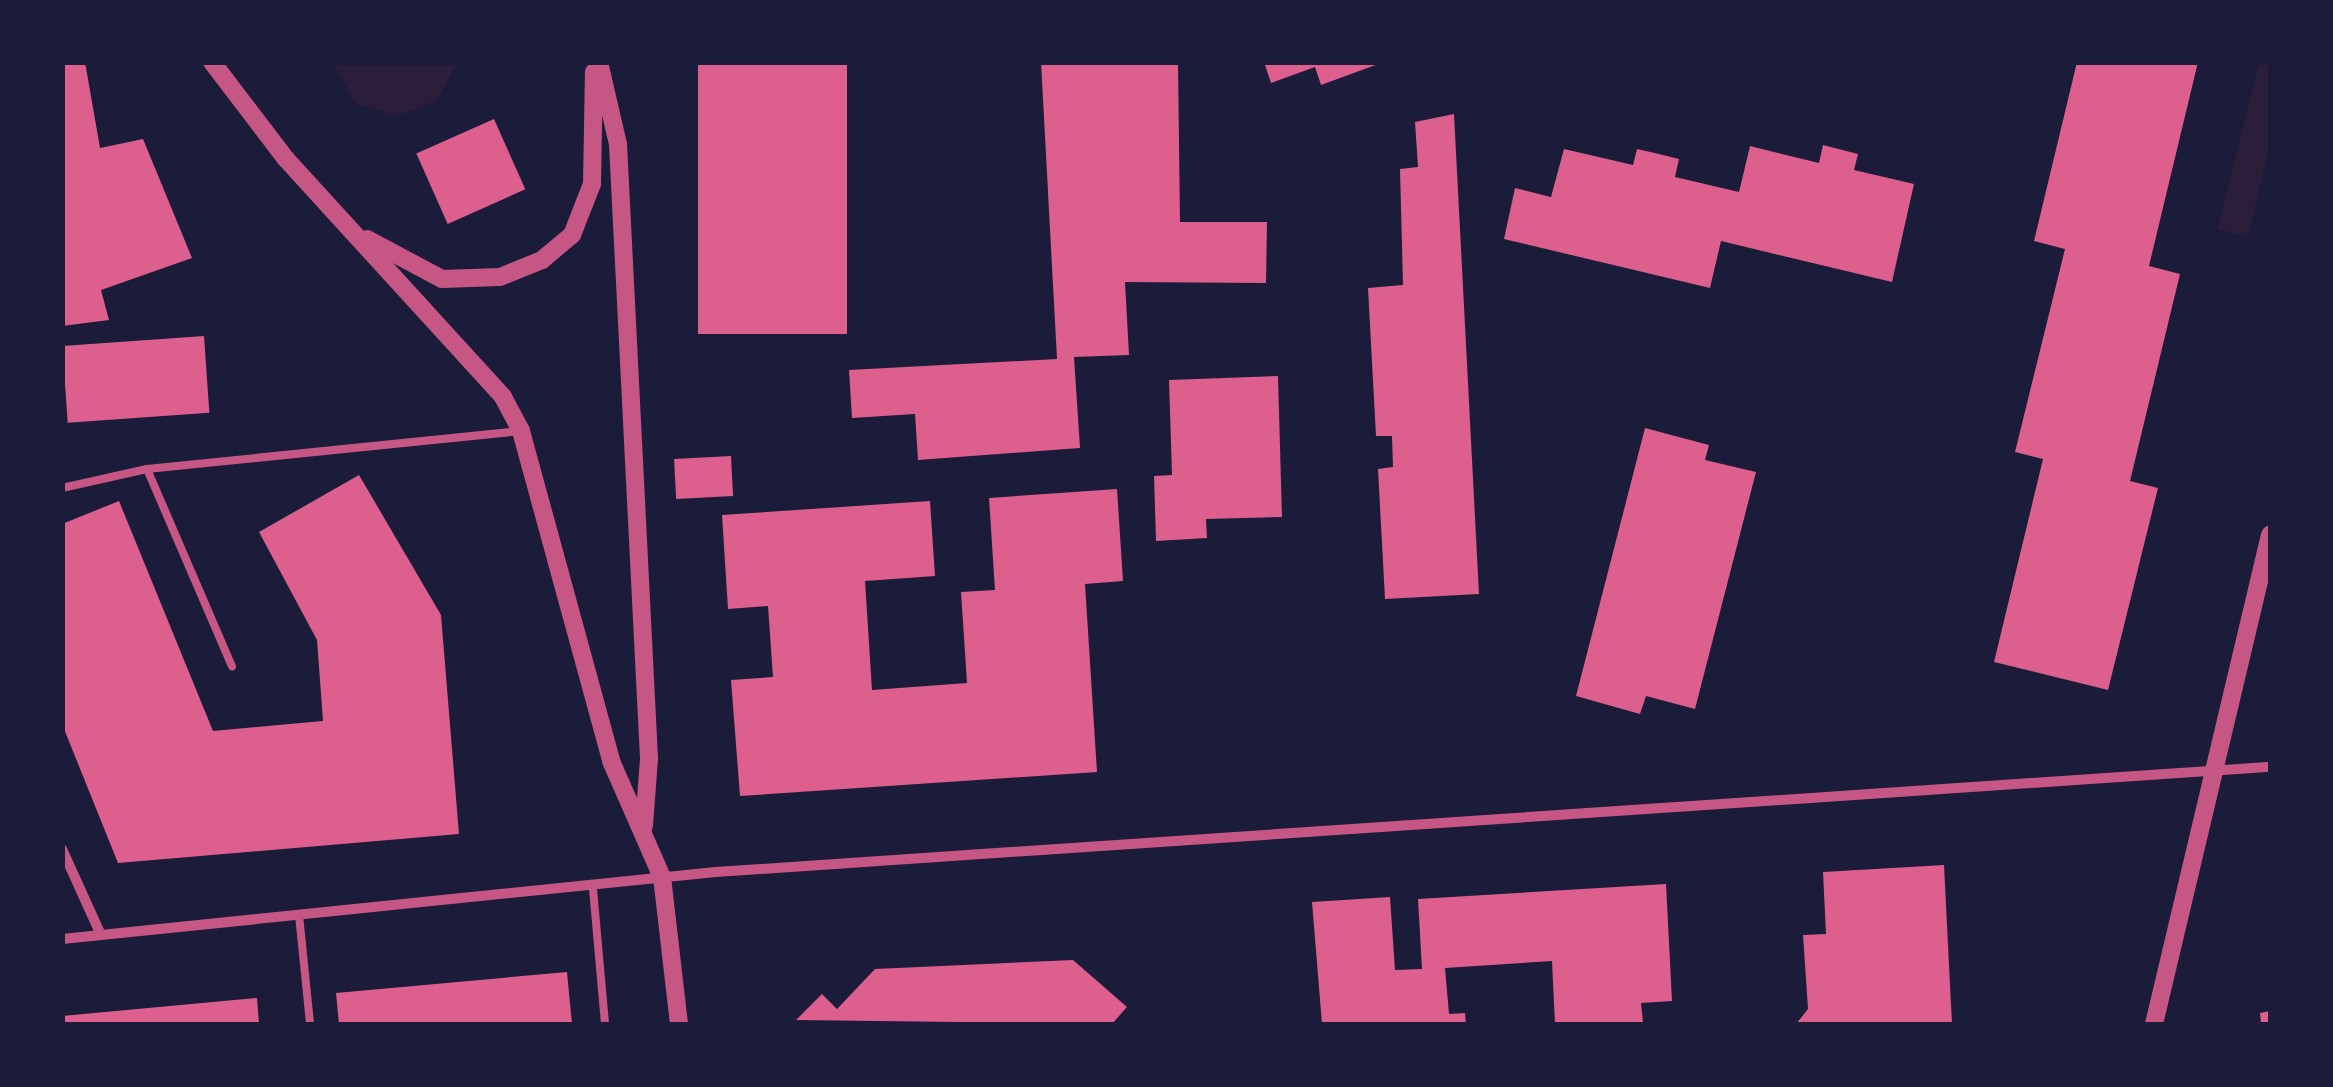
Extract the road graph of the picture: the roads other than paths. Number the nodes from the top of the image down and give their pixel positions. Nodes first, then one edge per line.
1 (212, 62) edge
2 (597, 62) edge
3 (354, 231) junction
4 (521, 431) junction
5 (147, 468) junction
6 (62, 488) edge
7 (2270, 535) edge
8 (232, 666) dead end
9 (2270, 767) edge
10 (2214, 772) junction
11 (644, 826) junction
12 (62, 848) edge
13 (662, 877) junction
14 (593, 890) junction
15 (299, 915) junction
16 (101, 935) junction
17 (62, 939) edge
18 (310, 1024) edge
19 (605, 1024) edge
20 (679, 1024) edge
21 (2154, 1024) edge

1 - 3 street
2 - 3 street
2 - 11 street
3 - 4 street
4 - 5 lane
4 - 11 street
5 - 6 lane
5 - 8 lane
7 - 10 street
9 - 10 street
10 - 13 street
10 - 21 street
11 - 13 street
12 - 16 street
13 - 14 street
13 - 20 street
14 - 15 street
14 - 19 lane
15 - 16 street
15 - 18 lane
16 - 17 street

